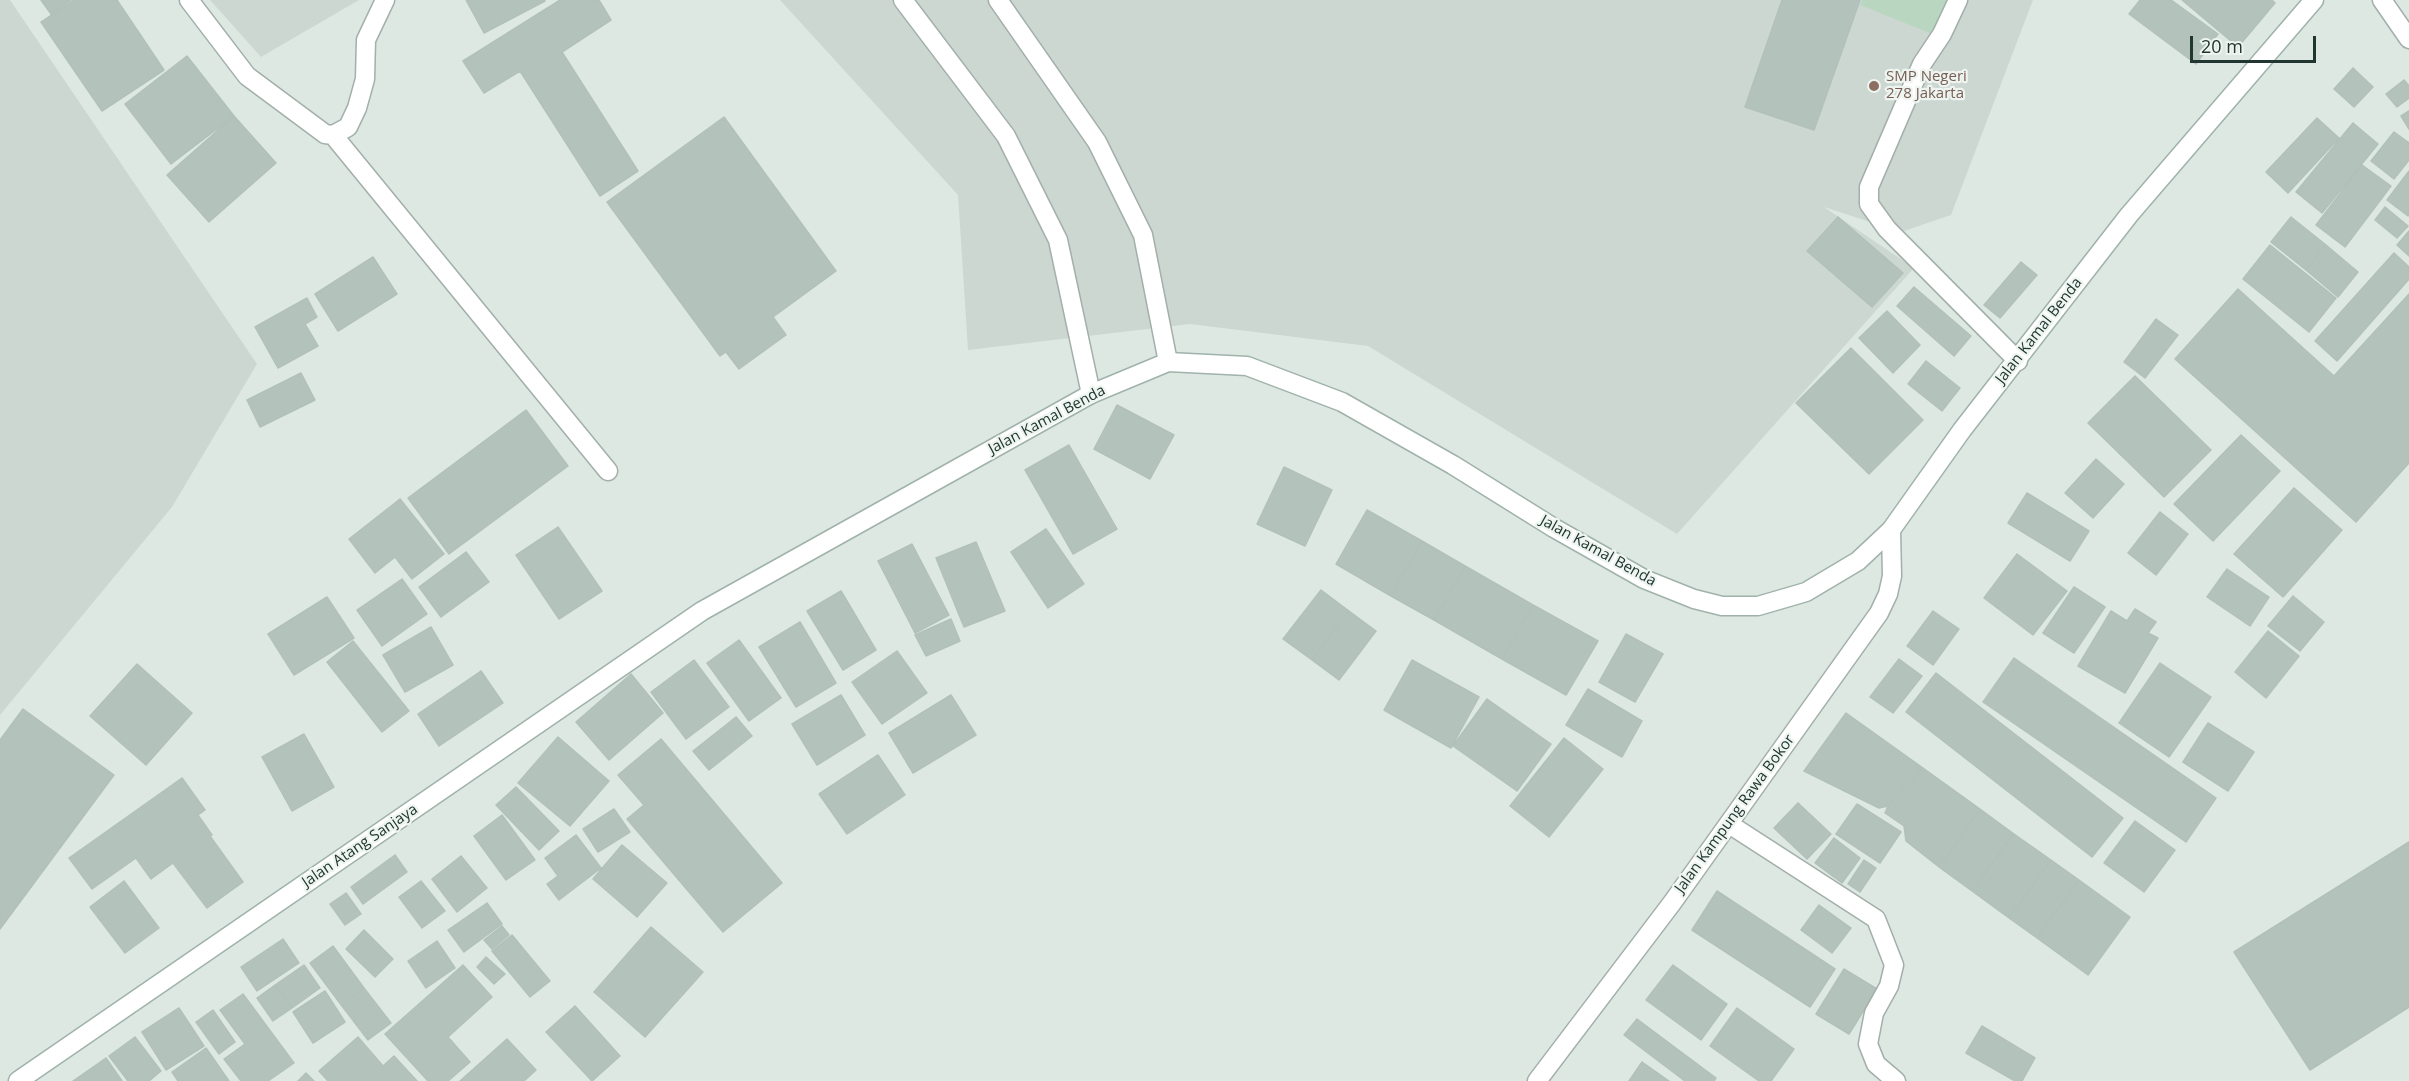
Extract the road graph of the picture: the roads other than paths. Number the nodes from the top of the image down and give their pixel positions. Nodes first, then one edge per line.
1 (189, 0) edge
2 (385, 0) edge
3 (903, 0) edge
4 (998, 0) edge
5 (1958, 0) edge
6 (2314, 0) edge
7 (2386, 6) edge
8 (2409, 39) edge
9 (333, 135) junction
10 (2018, 360) junction
11 (1168, 362) junction
12 (1091, 394) junction
13 (608, 471) dead end
14 (1891, 530) junction
15 (702, 611) joint
16 (1736, 829) junction
17 (18, 1081) edge
18 (1537, 1081) edge
19 (1896, 1081) edge

1 - 9 main road
2 - 9 main road
3 - 12 main road
4 - 11 main road
5 - 10 main road
6 - 10 main road, Jalan Kamal Benda
7 - 8 main road
9 - 13 main road
10 - 14 main road, Jalan Kamal Benda
11 - 12 main road, Jalan Kamal Benda
11 - 14 main road, Jalan Kamal Benda
12 - 15 main road, Jalan Kamal Benda
14 - 16 main road, Jalan Kampung Rawa Bokor
15 - 17 main road, Jalan Atang Sanjaya
16 - 18 main road, Jalan Kampung Rawa Bokor
16 - 19 main road

